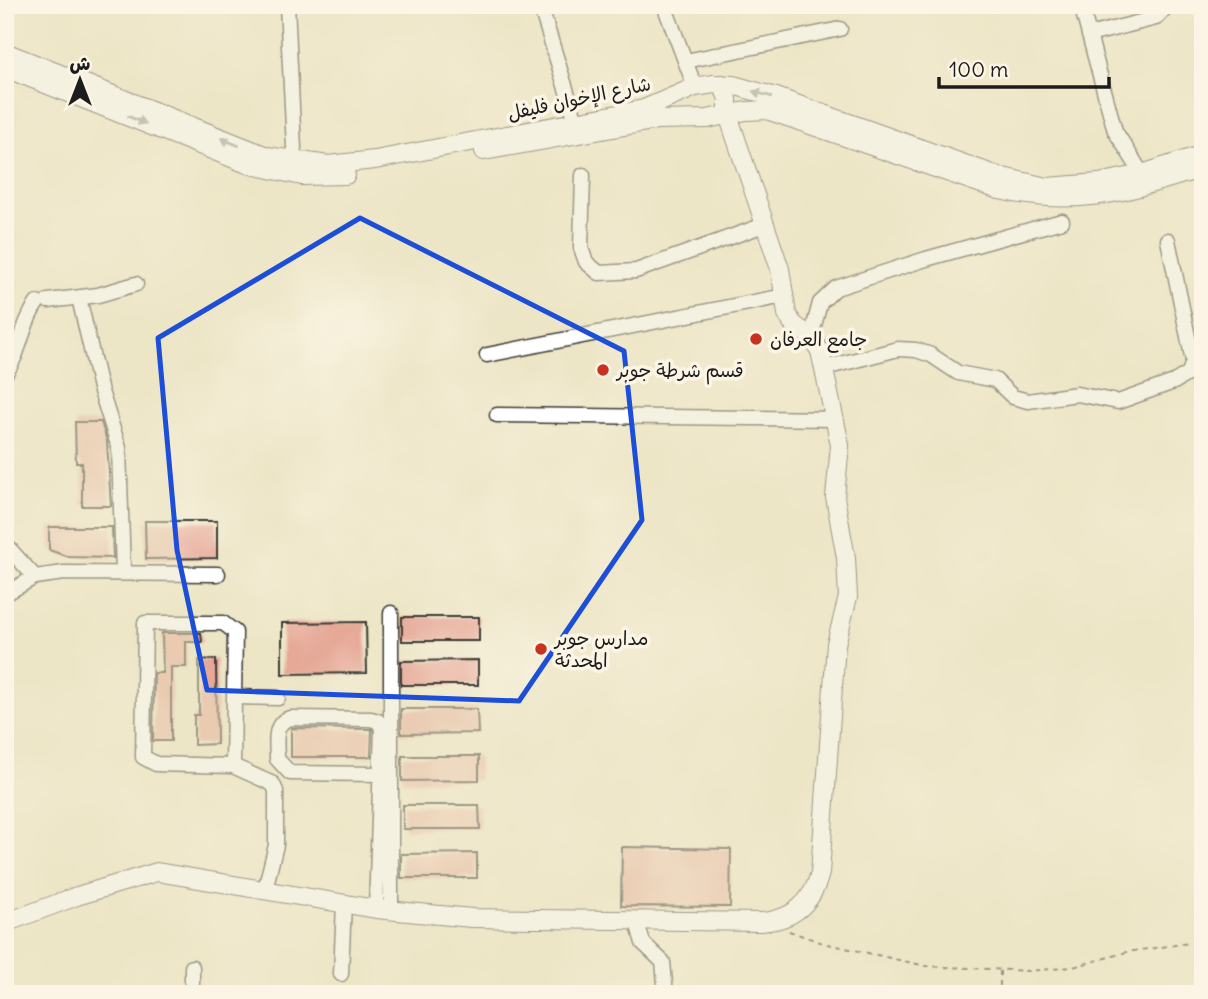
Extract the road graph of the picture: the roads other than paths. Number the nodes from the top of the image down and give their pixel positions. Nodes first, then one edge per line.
1 (540, 5) edge
2 (664, 5) edge
3 (1081, 5) edge
4 (1168, 5) edge
5 (286, 6) edge
6 (840, 29) dead end
7 (1089, 35) junction
8 (5, 52) edge
9 (686, 61) junction
10 (5, 68) edge
11 (722, 84) junction
12 (691, 89) junction
13 (728, 115) junction
14 (687, 119) junction
15 (576, 121) junction
16 (497, 143) junction
17 (294, 148) dead end
18 (1203, 155) edge
19 (265, 162) junction
20 (1203, 168) edge
21 (583, 175) dead end
22 (1145, 179) junction
23 (1062, 221) dead end
24 (764, 225) junction
25 (1168, 240) dead end
26 (136, 284) dead end
27 (784, 296) junction
28 (79, 298) junction
29 (811, 337) junction
30 (487, 355) dead end
31 (825, 368) junction
32 (5, 374) edge
33 (1197, 375) edge
34 (497, 415) dead end
35 (835, 419) junction
36 (5, 544) edge
37 (123, 572) junction
38 (218, 574) dead end
39 (35, 577) junction
40 (5, 594) edge
41 (391, 613) dead end
42 (235, 697) junction
43 (278, 698) dead end
44 (233, 766) junction
45 (380, 774) junction
46 (265, 889) junction
47 (344, 902) junction
48 (384, 910) junction
49 (637, 922) junction
50 (5, 923) edge
51 (192, 967) dead end
52 (341, 974) dead end
53 (192, 994) edge
54 (666, 994) edge

1 - 15 street
2 - 9 street
3 - 7 street
4 - 7 street
5 - 17 street
6 - 9 street
7 - 22 street
19 -> 8 main road, شارع الإخوان فليفل
9 - 12 street
10 -> 19 main road, شارع الإخوان فليفل
11 - 12 main road, شارع الإخوان فليفل
11 - 13 main road
22 -> 11 main road, شارع الإخوان فليفل
12 - 14 main road
12 - 15 main road, شارع الإخوان فليفل
13 - 14 main road, شارع الإخوان فليفل
13 - 22 main road, شارع الإخوان فليفل
13 - 24 main road
14 - 16 main road, شارع الإخوان فليفل
15 - 16 main road, شارع الإخوان فليفل
16 - 19 main road, شارع الإخوان فليفل
18 - 22 main road, شارع الإخوان فليفل
20 - 22 main road, شارع الإخوان فليفل
21 - 24 street
23 - 29 street
24 - 27 main road
25 - 33 street
26 - 28 street
27 - 29 main road
27 - 30 street
28 - 32 street
28 - 37 street
29 - 31 main road
31 - 33 street
31 - 35 main road
34 - 35 street
35 - 49 main road
36 - 39 street
37 - 38 street
37 - 39 street
39 - 40 street
41 - 48 street
42 - 43 street
42 - 44 street
42 - 44 street
44 - 46 street
45 - 45 street
45 - 48 street
46 - 47 main road
46 - 50 main road
47 - 48 main road
47 - 52 street
48 - 49 main road
49 - 54 street
51 - 53 street

